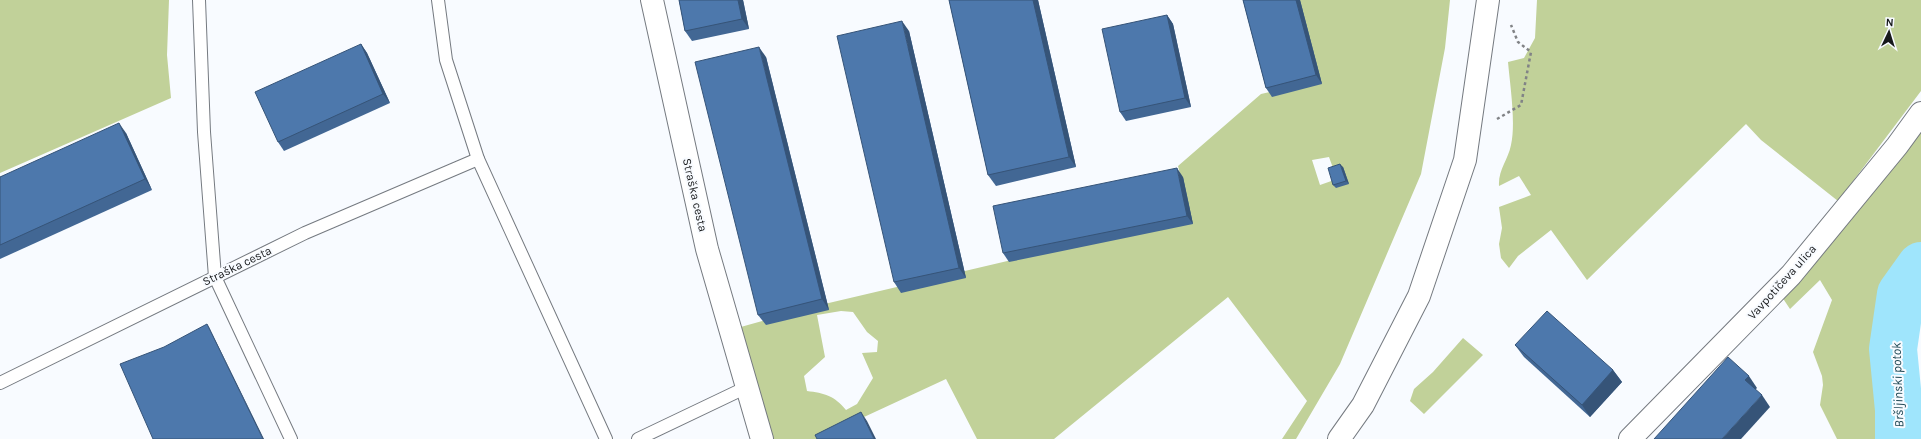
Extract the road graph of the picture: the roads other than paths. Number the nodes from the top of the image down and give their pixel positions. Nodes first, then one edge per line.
1 (199, 0) edge
2 (438, 0) edge
3 (652, 0) edge
4 (1488, 0) edge
5 (1921, 113) edge
6 (478, 159) junction
7 (215, 277) junction
8 (0, 383) edge
9 (747, 387) junction
10 (291, 439) edge
11 (606, 439) edge
12 (638, 439) edge
13 (762, 439) edge
14 (1339, 439) edge
15 (1630, 439) edge

1 - 7 lane
2 - 6 lane
3 - 9 street, Straška cesta
4 - 14 street
5 - 15 street, Vavpotičeva ulica
6 - 7 lane, Straška cesta
6 - 11 lane
7 - 8 lane, Straška cesta
7 - 10 lane
9 - 12 lane
9 - 13 street, Straška cesta

